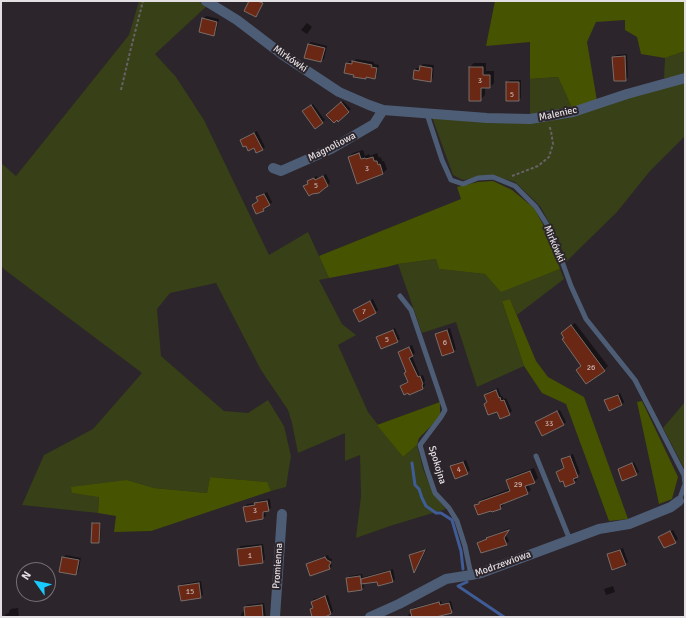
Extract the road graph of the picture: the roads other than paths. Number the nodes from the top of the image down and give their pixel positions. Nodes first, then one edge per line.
1 (206, 1) edge
2 (685, 78) edge
3 (383, 110) junction
4 (427, 113) junction
5 (273, 168) dead end
6 (400, 296) dead end
7 (536, 456) dead end
8 (679, 501) joint
9 (282, 514) dead end
10 (570, 540) junction
11 (471, 575) junction
12 (275, 617) edge
13 (370, 617) edge

1 - 3 street, Mirkówki
2 - 4 street, Maleniec
3 - 4 street, Mirkówki
3 - 5 street, Magnoliowa
4 - 8 lane, Mirkówki
6 - 11 lane, Spokojna
7 - 10 lane
8 - 10 street, Modrzewiowa
9 - 12 street, Promienna
10 - 11 street, Modrzewiowa
11 - 13 street, Modrzewiowa

